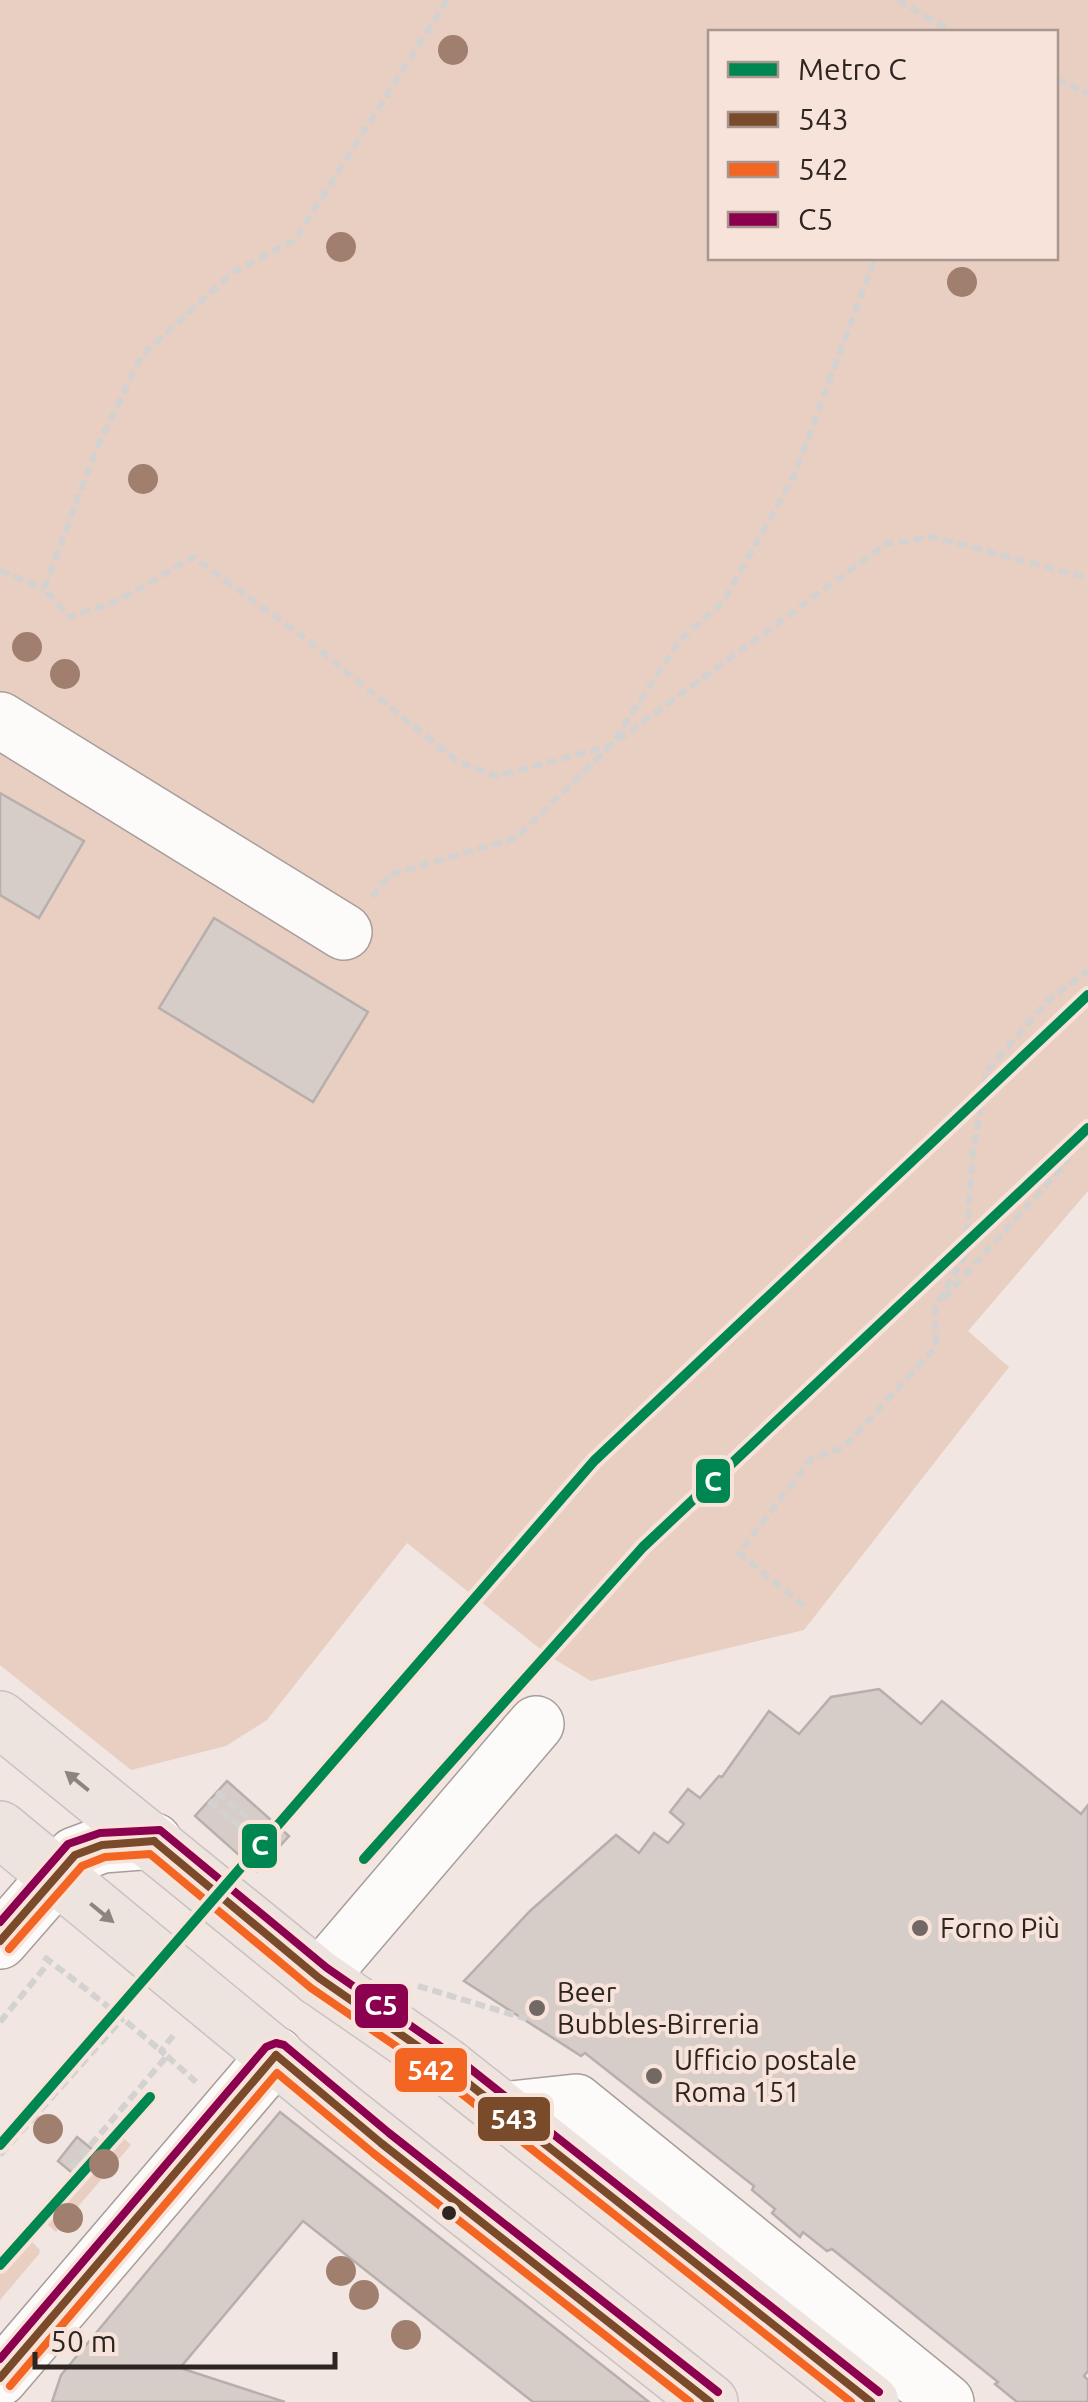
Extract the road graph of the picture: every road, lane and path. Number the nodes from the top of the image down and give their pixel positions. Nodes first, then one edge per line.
1 (447, 0) edge
2 (898, 0) edge
3 (949, 30) edge
4 (1058, 80) edge
5 (1088, 94) edge
6 (874, 260) edge
7 (0, 570) edge
8 (1088, 578) edge
9 (44, 589) junction
10 (0, 720) edge
11 (610, 746) junction
12 (344, 932) joint
13 (1088, 971) edge
14 (1088, 1128) edge
15 (935, 1307) junction
16 (804, 1606) dead end
17 (0, 1719) edge
18 (536, 1724) dead end
19 (216, 1792) dead end
20 (209, 1801) dead end
21 (0, 1829) edge
22 (272, 1836) dead end
23 (154, 1841) junction
24 (265, 1848) dead end
25 (55, 1875) junction
26 (18, 1946) edge
27 (50, 1961) junction
28 (318, 1978) junction
29 (410, 1983) dead end
30 (123, 2018) junction
31 (186, 2019) dead end
32 (527, 2019) dead end
33 (0, 2022) edge
34 (164, 2054) junction
35 (276, 2055) junction
36 (202, 2086) dead end
37 (502, 2110) junction
38 (0, 2155) edge
39 (71, 2168) dead end
40 (0, 2378) edge
41 (710, 2402) edge
42 (872, 2402) edge
43 (946, 2402) edge

1 - 9 path
2 - 3 path
4 - 5 path
6 - 11 path
7 - 9 path
8 - 11 path
9 - 11 path
10 - 12 street
11 - 12 path
13 - 15 path
14 - 15 path
15 - 16 path
23 -> 17 main road
18 - 28 street
19 - 22 path
20 - 24 path
21 - 25 main road
23 - 25 street
23 - 28 main road
25 - 26 street
25 -> 35 main road
26 - 27 path
27 - 30 path
27 - 33 path
28 - 37 main road
29 - 32 path
30 - 34 path
30 - 38 path
31 - 34 path
34 - 36 path
34 - 39 path
35 - 40 street
35 - 41 main road
37 - 42 main road
37 - 43 street

